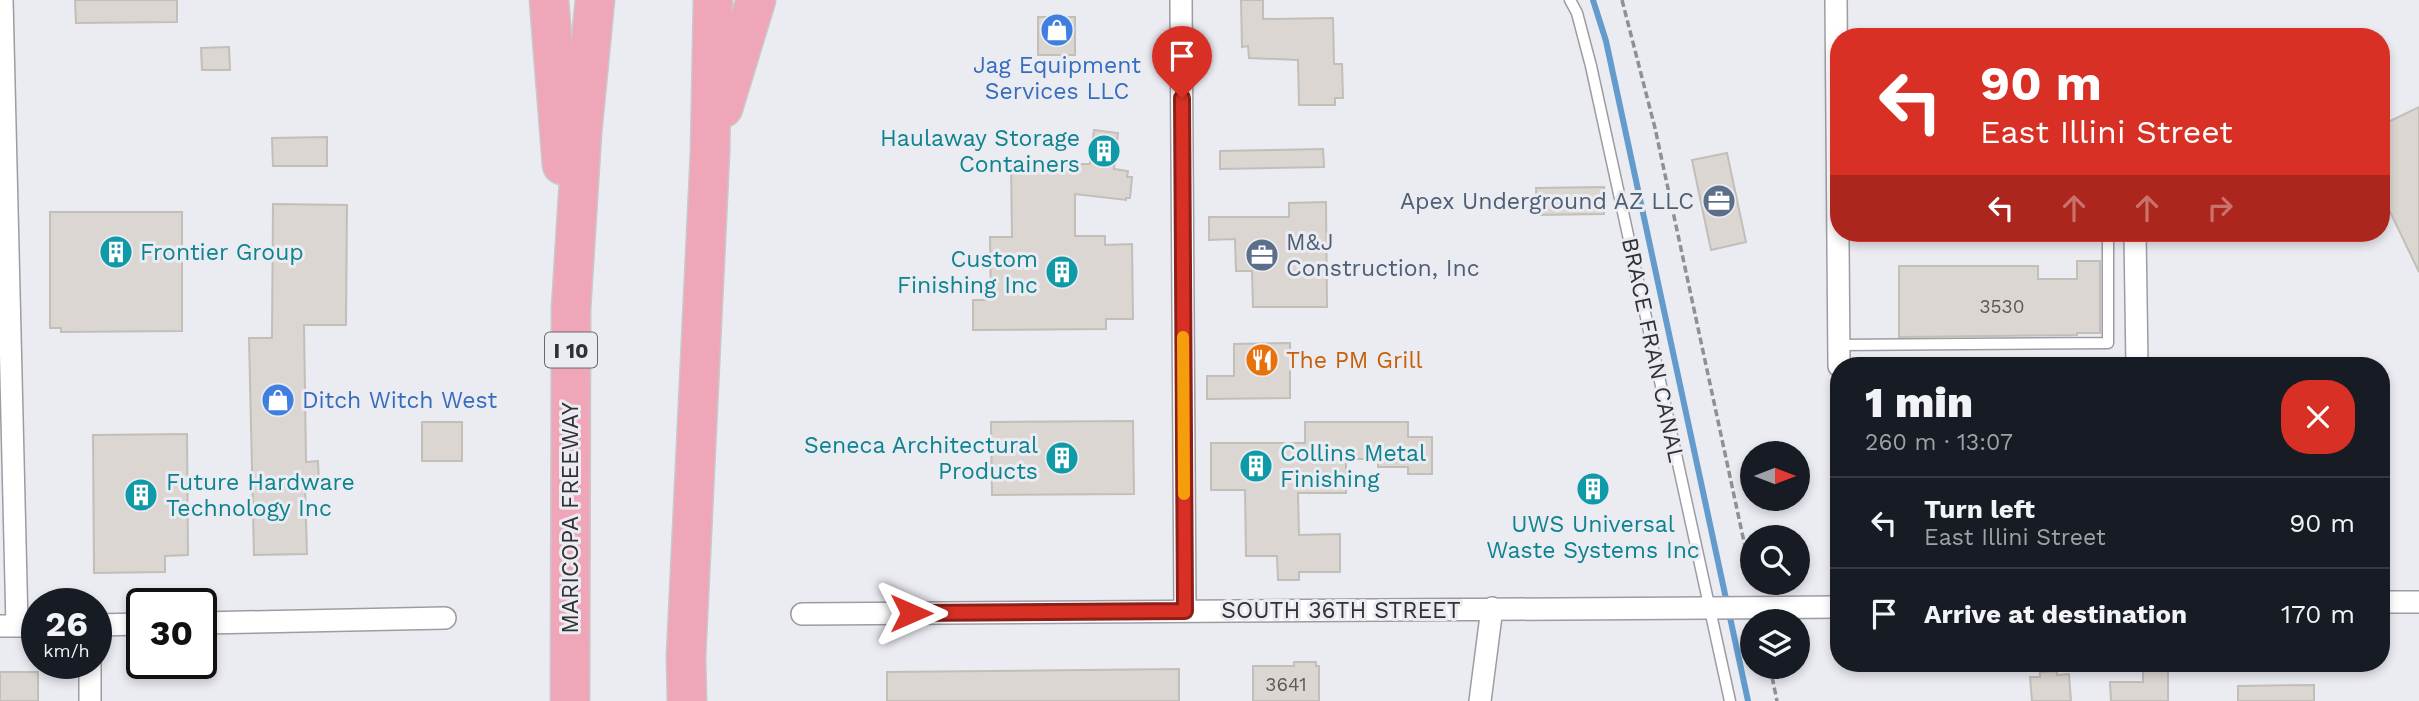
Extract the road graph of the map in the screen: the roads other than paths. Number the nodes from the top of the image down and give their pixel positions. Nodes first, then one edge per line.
1 (2, 0) edge
2 (549, 0) edge
3 (595, 0) edge
4 (713, 0) edge
5 (756, 0) edge
6 (1181, 0) edge
7 (1570, 0) edge
8 (1836, 0) edge
9 (1836, 28) edge
10 (710, 153) junction
11 (1838, 242) edge
12 (2108, 242) edge
13 (2135, 242) edge
14 (572, 287) junction
15 (1839, 355) edge
16 (2137, 357) edge
17 (2390, 602) edge
18 (2419, 602) edge
19 (1712, 606) junction
20 (1830, 607) edge
21 (1492, 608) junction
22 (1185, 611) junction
23 (802, 614) dead end
24 (446, 618) dead end
25 (217, 623) edge
26 (18, 626) edge
27 (90, 679) edge
28 (90, 701) edge
29 (570, 701) edge
30 (687, 701) edge
31 (1480, 701) edge
32 (1730, 701) edge

1 - 26 street
2 - 14 highway
3 - 14 highway, MARICOPA FREEWAY / I 10
4 - 10 highway
5 - 10 highway
6 - 22 street
7 - 19 lane, BRACE FRAN CANAL
8 - 9 street
10 - 30 highway
11 - 15 street
12 - 15 lane
13 - 16 street
14 - 29 highway, MARICOPA FREEWAY / I 10
17 - 18 street
19 - 20 street, SOUTH 36TH STREET
19 - 21 street, SOUTH 36TH STREET
19 - 32 lane, BRACE FRAN CANAL
21 - 22 street, SOUTH 36TH STREET
21 - 31 street
22 - 23 street, SOUTH 36TH STREET
24 - 25 street
27 - 28 street

